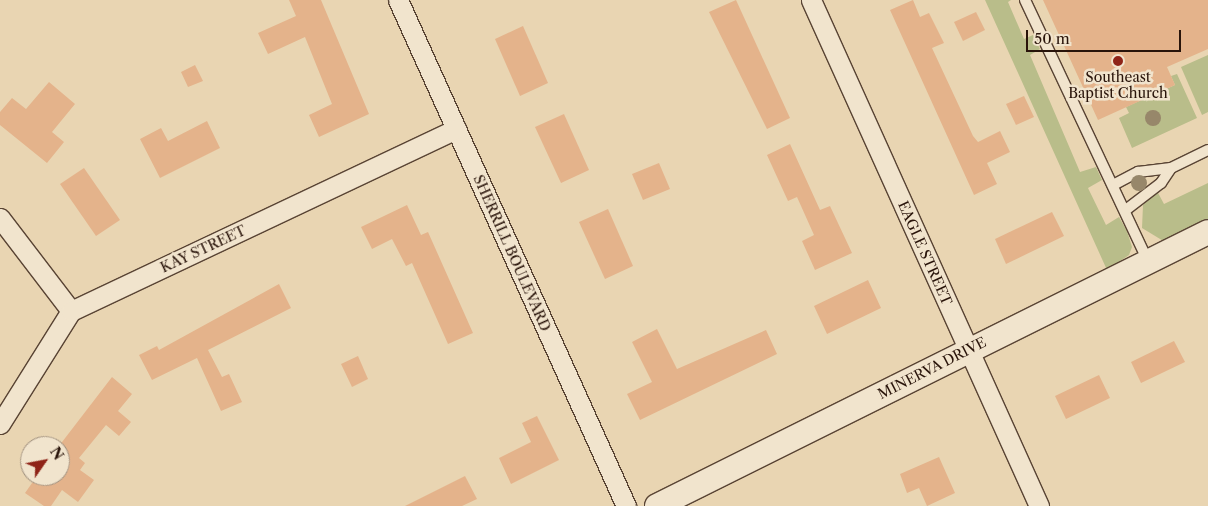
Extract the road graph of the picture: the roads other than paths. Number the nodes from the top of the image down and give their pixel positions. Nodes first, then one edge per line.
1 (398, 0) edge
2 (811, 0) edge
3 (1025, 0) edge
4 (456, 129) junction
5 (1208, 150) edge
6 (1170, 168) junction
7 (1115, 184) junction
8 (1127, 209) junction
9 (0, 218) edge
10 (1208, 232) edge
11 (1148, 261) junction
12 (71, 312) junction
13 (968, 349) junction
14 (0, 424) edge
15 (626, 506) edge
16 (657, 506) edge
17 (1039, 506) edge

1 - 4 street, SHERRILL BOULEVARD
2 - 13 street, EAGLE STREET
3 - 7 lane
4 - 12 street, KAY STREET
4 - 15 street, SHERRILL BOULEVARD
5 - 6 lane
6 - 7 lane
6 - 8 lane
7 - 8 lane
8 - 11 lane
9 - 12 street
10 - 11 street, MINERVA DRIVE
11 - 13 street, MINERVA DRIVE
12 - 14 street
13 - 16 street, MINERVA DRIVE
13 - 17 street, EAGLE STREET

